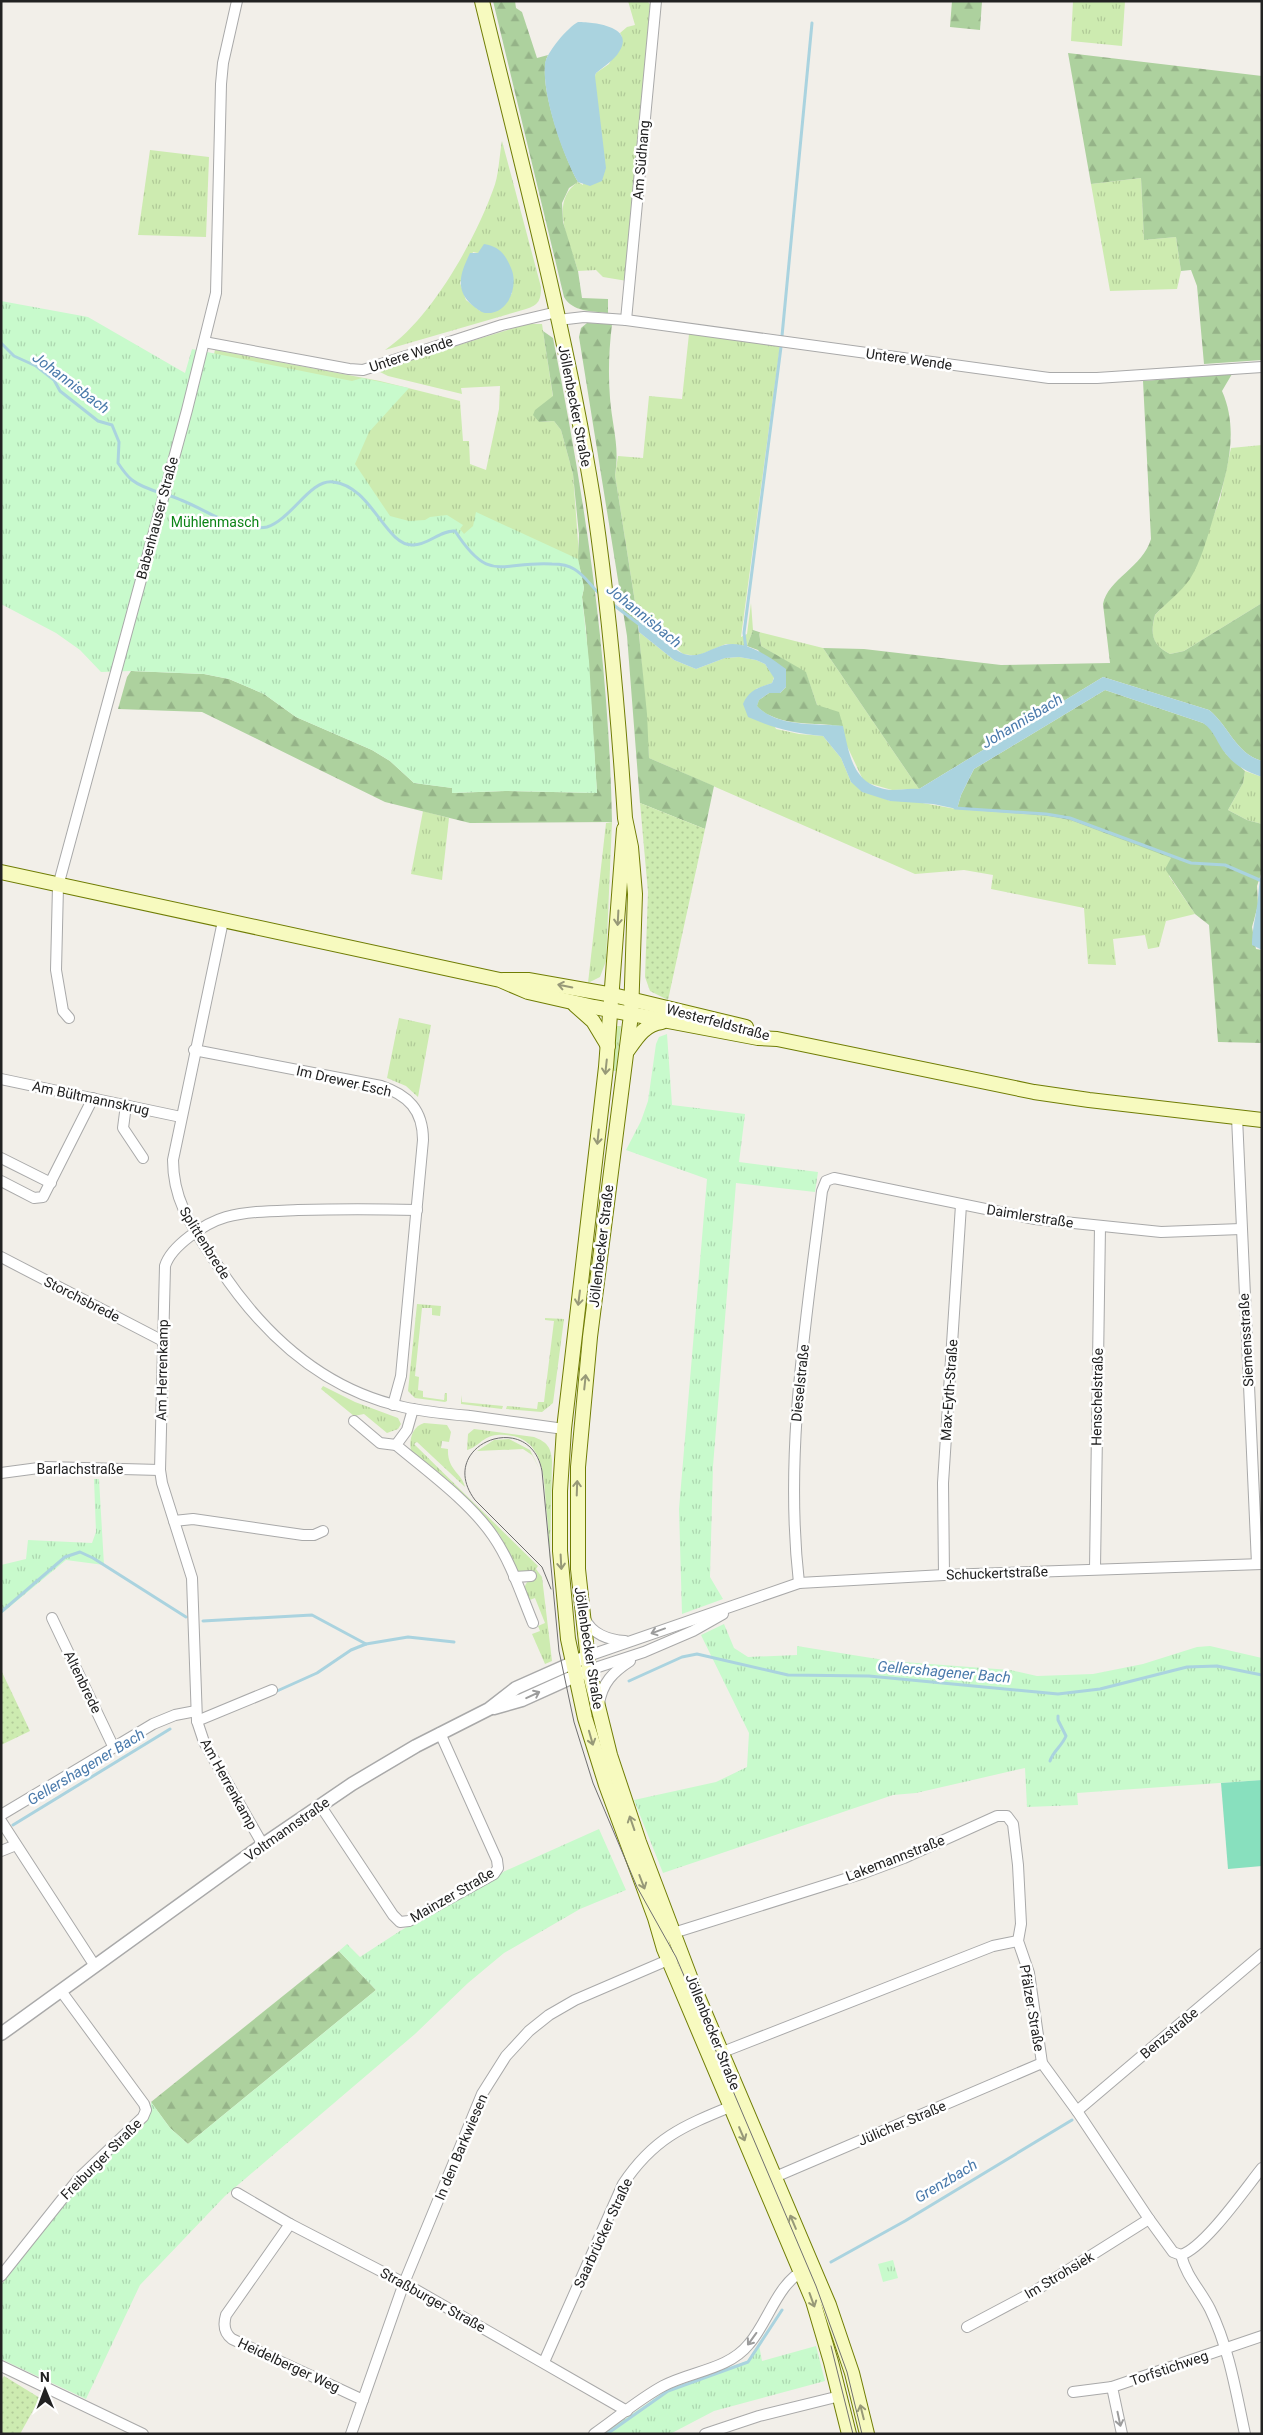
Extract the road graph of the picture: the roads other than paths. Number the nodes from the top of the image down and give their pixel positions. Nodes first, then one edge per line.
1 (237, 1) edge
2 (482, 1) edge
3 (656, 1) edge
4 (558, 316) junction
5 (626, 320) junction
6 (204, 342) junction
7 (1262, 367) edge
8 (625, 818) junction
9 (1, 872) edge
10 (58, 886) junction
11 (223, 921) junction
12 (500, 980) junction
13 (613, 995) junction
14 (632, 1000) junction
15 (570, 1002) junction
16 (611, 1011) junction
17 (631, 1015) junction
18 (69, 1018) dead end
19 (665, 1022) junction
20 (777, 1038) junction
21 (608, 1047) junction
22 (194, 1050) junction
23 (627, 1050) junction
24 (1, 1079) edge
25 (93, 1098) junction
26 (126, 1105) junction
27 (181, 1117) junction
28 (1237, 1117) junction
29 (1262, 1120) edge
30 (1, 1158) edge
31 (144, 1158) dead end
32 (1, 1181) edge
33 (51, 1183) junction
34 (824, 1184) joint
35 (961, 1205) junction
36 (417, 1210) junction
37 (1100, 1226) junction
38 (1241, 1229) junction
39 (197, 1233) junction
40 (1, 1257) edge
41 (163, 1341) junction
42 (394, 1405) junction
43 (413, 1410) junction
44 (354, 1421) dead end
45 (564, 1429) junction
46 (580, 1431) junction
47 (396, 1445) junction
48 (160, 1470) junction
49 (1, 1473) edge
50 (174, 1520) junction
51 (323, 1531) dead end
52 (1259, 1564) edge
53 (1095, 1569) junction
54 (944, 1575) junction
55 (531, 1576) dead end
56 (514, 1577) junction
57 (799, 1583) junction
58 (737, 1606) junction
59 (582, 1614) junction
60 (52, 1618) dead end
61 (533, 1623) dead end
62 (628, 1642) junction
63 (644, 1652) junction
64 (588, 1656) junction
65 (572, 1662) junction
66 (590, 1670) junction
67 (575, 1676) junction
68 (272, 1690) dead end
69 (489, 1709) junction
70 (196, 1716) junction
71 (600, 1718) junction
72 (440, 1733) junction
73 (114, 1746) junction
74 (320, 1805) junction
75 (1, 1815) edge
76 (1, 1821) edge
77 (263, 1845) junction
78 (16, 1846) junction
79 (1, 1851) edge
80 (674, 1933) junction
81 (660, 1937) junction
82 (1018, 1941) junction
83 (682, 1954) junction
84 (1262, 1954) edge
85 (668, 1960) junction
86 (95, 1966) junction
87 (61, 1991) junction
88 (1, 2034) edge
89 (715, 2054) junction
90 (1042, 2063) junction
91 (736, 2104) junction
92 (1077, 2111) junction
93 (1262, 2168) edge
94 (769, 2180) junction
95 (237, 2193) dead end
96 (1149, 2220) junction
97 (290, 2224) junction
98 (1181, 2255) junction
99 (807, 2269) junction
100 (1, 2276) edge
101 (404, 2283) junction
102 (967, 2327) dead end
103 (1262, 2336) edge
104 (1226, 2348) junction
105 (544, 2362) junction
106 (1, 2366) edge
107 (1112, 2387) junction
108 (1073, 2392) dead end
109 (840, 2396) junction
110 (363, 2400) junction
111 (627, 2411) junction
112 (143, 2434) edge
113 (351, 2434) edge
114 (594, 2434) edge
115 (705, 2434) edge
116 (849, 2434) edge
117 (867, 2434) edge
118 (1122, 2434) edge
119 (1245, 2434) edge

1 - 6 street, Babenhauser Straße
2 - 4 main road, Jöllenbecker Straße
3 - 5 street, Am Südhang
4 - 5 street, Untere Wende
4 - 6 street, Untere Wende
4 - 8 main road, Jöllenbecker Straße
5 - 7 street, Untere Wende
6 - 10 street, Babenhauser Straße
8 -> 13 main road, Jöllenbecker Straße
8 - 14 main road, Jöllenbecker Straße
9 - 10 main road
10 - 11 main road
10 - 18 street, Babenhauser Straße
11 - 12 main road
11 - 22 street, Splittenbrede
13 -> 12 main road
12 - 15 main road
13 - 14 main road, Westerfeldstraße
13 - 16 main road, Jöllenbecker Straße
14 - 17 main road, Jöllenbecker Straße
14 - 20 main road, Westerfeldstraße
15 - 16 main road
15 - 21 main road
16 - 17 main road, Westerfeldstraße
16 - 21 main road, Jöllenbecker Straße
17 - 19 main road, Westerfeldstraße
17 - 23 main road, Jöllenbecker Straße
19 - 20 main road, Westerfeldstraße
19 - 23 main road
20 - 28 main road
21 -> 45 main road, Jöllenbecker Straße
22 - 27 street, Splittenbrede
22 - 36 street, Im Drewer Esch
46 -> 23 main road, Jöllenbecker Straße
24 - 25 street, Am Bültmannskrug
25 - 26 street, Am Bültmannskrug
25 - 33 street
26 - 27 street, Am Bültmannskrug
26 - 31 street
27 - 39 street, Splittenbrede
28 - 29 main road
28 - 38 street, Siemensstraße
30 - 33 street
32 - 33 street
34 - 35 street, Daimlerstraße
34 - 57 street, Dieselstraße
35 - 37 street, Daimlerstraße
35 - 54 street, Max-Eyth-Straße
36 - 39 street
36 - 42 street, Im Drewer Esch
37 - 38 street, Daimlerstraße
37 - 53 street, Henschelstraße
38 - 52 street, Siemensstraße
39 - 41 street, Am Herrenkamp
39 - 42 street, Splittenbrede
40 - 41 street, Storchsbrede
41 - 48 street, Am Herrenkamp
42 - 43 street, Splittenbrede
43 - 45 street, Splittenbrede
43 - 47 street
44 - 47 street
45 - 46 main road, Splittenbrede
45 -> 65 main road, Jöllenbecker Straße
59 -> 46 main road, Jöllenbecker Straße
47 - 56 street
48 - 49 street, Barlachstraße
48 - 50 street, Am Herrenkamp
50 - 51 street
50 - 70 street, Am Herrenkamp
52 - 53 street, Schuckertstraße
53 - 54 street, Schuckertstraße
54 - 57 street, Schuckertstraße
55 - 56 street
56 - 61 street
57 - 58 street, Schuckertstraße
58 -> 62 street, Schuckertstraße
58 - 63 street, Schuckertstraße
59 - 62 street
59 - 64 main road, Jöllenbecker Straße
60 - 73 street, Altenbrede
62 - 64 street, Schuckertstraße
63 - 66 street, Schuckertstraße
63 - 71 street, Schuckertstraße
64 - 65 street, Voltmannstraße
64 - 66 main road, Jöllenbecker Straße
65 - 67 main road, Jöllenbecker Straße
65 - 69 street, Voltmannstraße
66 - 67 street, Voltmannstraße
66 - 71 main road, Jöllenbecker Straße
69 -> 67 street, Voltmannstraße
67 -> 81 main road, Jöllenbecker Straße
68 - 70 street, Am Herrenkamp
69 - 72 street, Voltmannstraße
70 - 73 street
70 - 77 street, Am Herrenkamp
80 -> 71 main road, Jöllenbecker Straße
72 - 74 street, Voltmannstraße
72 - 74 street, Mainzer Straße
73 - 75 street
74 - 77 street, Voltmannstraße
76 - 78 street
77 - 86 street, Voltmannstraße
78 - 79 street
78 - 86 street
80 - 81 street, Lakemannstraße
80 - 82 street, Lakemannstraße
80 - 83 main road, Jöllenbecker Straße
81 - 85 main road, Jöllenbecker Straße
82 - 89 street
82 - 90 street, Pfälzer Straße
83 - 85 street, In den Barkwiesen
83 - 89 main road, Jöllenbecker Straße
84 - 92 street, Benzstraße
85 - 89 main road, Jöllenbecker Straße
85 - 101 street, In den Barkwiesen
86 - 87 street, Voltmannstraße
87 - 88 street, Voltmannstraße
87 - 100 street, Freiburger Straße
89 - 91 main road, Jöllenbecker Straße
90 - 92 street, Pfälzer Straße
90 - 94 street, Jülicher Straße
91 - 94 main road, Jöllenbecker Straße
91 - 105 street, Saarbrücker Straße
92 - 96 street, Pfälzer Straße
93 - 98 street
94 - 99 main road, Jöllenbecker Straße
95 - 97 street, Straßburger Straße
96 - 98 street, Pfälzer Straße
96 - 102 street, Im Strohsiek
97 - 101 street, Straßburger Straße
97 - 110 street, Heidelberger Weg
98 - 104 street, Pfälzer Straße
99 -> 109 main road, Jöllenbecker Straße
99 -> 111 street
117 -> 99 main road, Jöllenbecker Straße
101 - 105 street, Straßburger Straße
101 - 110 street, In den Barkwiesen
103 - 104 street
104 - 107 street, Torfstichweg
104 - 119 street, Pfälzer Straße
105 - 111 street, Straßburger Straße
106 - 112 street
107 - 108 street, Torfstichweg
107 -> 118 street, Torfstichweg
109 - 115 street
109 - 116 main road, Jöllenbecker Straße
110 - 113 street, In den Barkwiesen
111 - 114 street

